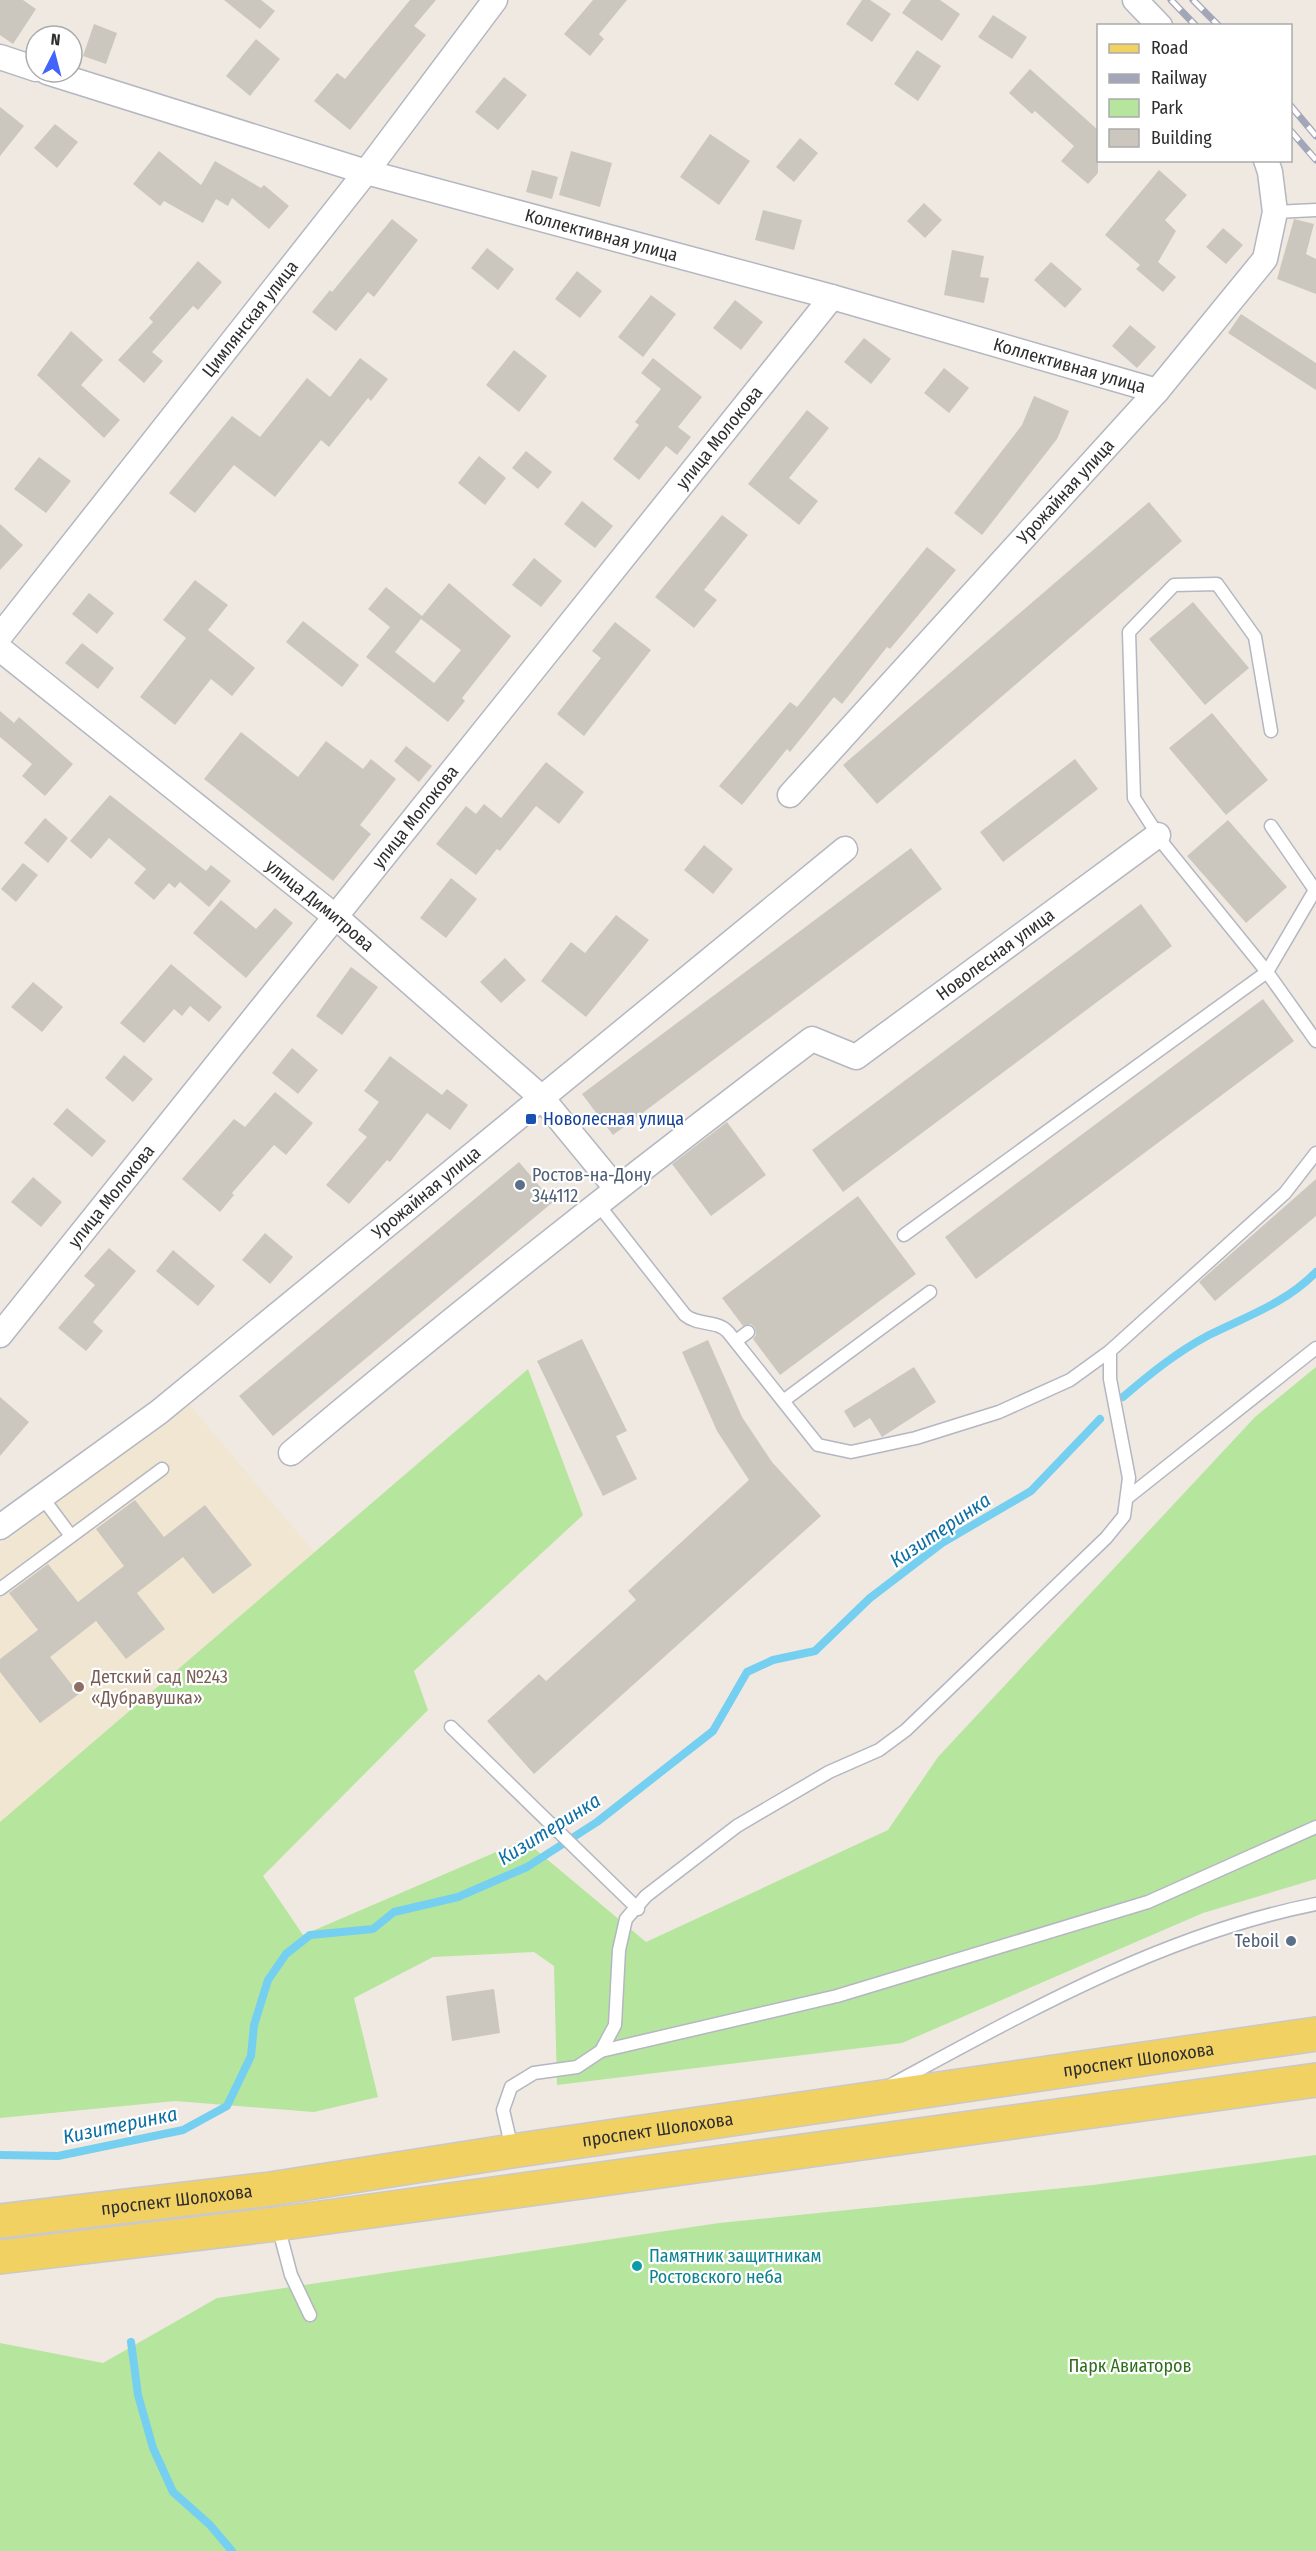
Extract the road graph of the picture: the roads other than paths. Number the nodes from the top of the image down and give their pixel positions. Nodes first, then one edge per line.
1 (495, 0) edge
2 (1135, 0) edge
3 (1158, 24) edge
4 (0, 57) edge
5 (24, 65) edge
6 (84, 84) edge
7 (1267, 162) edge
8 (366, 172) junction
9 (1316, 210) edge
10 (1275, 212) junction
11 (832, 297) junction
12 (1157, 391) junction
13 (0, 636) edge
14 (0, 649) edge
15 (1271, 731) dead end
16 (790, 795) dead end
17 (1271, 826) dead end
18 (1158, 835) junction
19 (845, 849) dead end
20 (337, 918) junction
21 (1267, 972) junction
22 (1316, 1041) edge
23 (542, 1098) junction
24 (1316, 1153) edge
25 (616, 1188) junction
26 (597, 1203) junction
27 (904, 1235) dead end
28 (930, 1292) dead end
29 (748, 1332) dead end
30 (0, 1335) edge
31 (736, 1341) junction
32 (1316, 1348) edge
33 (1110, 1350) junction
34 (783, 1401) junction
35 (291, 1453) dead end
36 (162, 1469) dead end
37 (42, 1497) junction
38 (1127, 1498) junction
39 (0, 1527) edge
40 (71, 1536) junction
41 (0, 1589) edge
42 (452, 1727) dead end
43 (1316, 1827) edge
44 (1316, 1904) edge
45 (638, 1909) junction
46 (1316, 2034) edge
47 (601, 2051) junction
48 (1316, 2080) edge
49 (859, 2102) junction
50 (512, 2151) junction
51 (0, 2221) edge
52 (277, 2224) junction
53 (0, 2257) edge
54 (310, 2315) dead end

1 - 8 street, Цимлянская улица
2 - 3 street
4 - 5 street
6 - 8 street, Коллективная улица
7 - 10 street, Урожайная улица
8 - 11 street, Коллективная улица
8 - 13 street, Цимлянская улица
9 - 10 lane
10 - 12 street, Урожайная улица
11 - 12 street, Коллективная улица
11 - 20 street, улица Молокова
12 - 16 street, Урожайная улица
14 - 20 street, улица Димитрова
15 - 18 lane
17 - 21 lane
18 - 21 lane
18 - 25 street, Новолесная улица
19 - 23 street, Урожайная улица
20 - 23 street, улица Димитрова
20 - 30 street, улица Молокова
21 - 22 lane
21 - 27 lane
23 - 25 street, улица Димитрова
23 - 37 street, Урожайная улица
24 - 33 lane
25 - 26 street, Новолесная улица
26 - 31 lane
26 - 35 street, Новолесная улица
28 - 34 lane
29 - 31 lane
31 - 34 lane
32 - 38 lane
33 - 34 lane
33 - 38 lane
36 - 40 lane
37 - 39 street, Урожайная улица
37 - 40 lane
38 - 45 lane
40 - 41 lane
42 - 45 lane
43 - 47 lane
44 - 49 lane
45 - 47 lane
46 - 49 main road, проспект Шолохова
47 - 50 lane
48 - 52 main road, проспект Шолохова
49 - 50 main road, проспект Шолохова
50 - 51 main road, проспект Шолохова
52 - 53 main road, проспект Шолохова
52 - 54 lane

